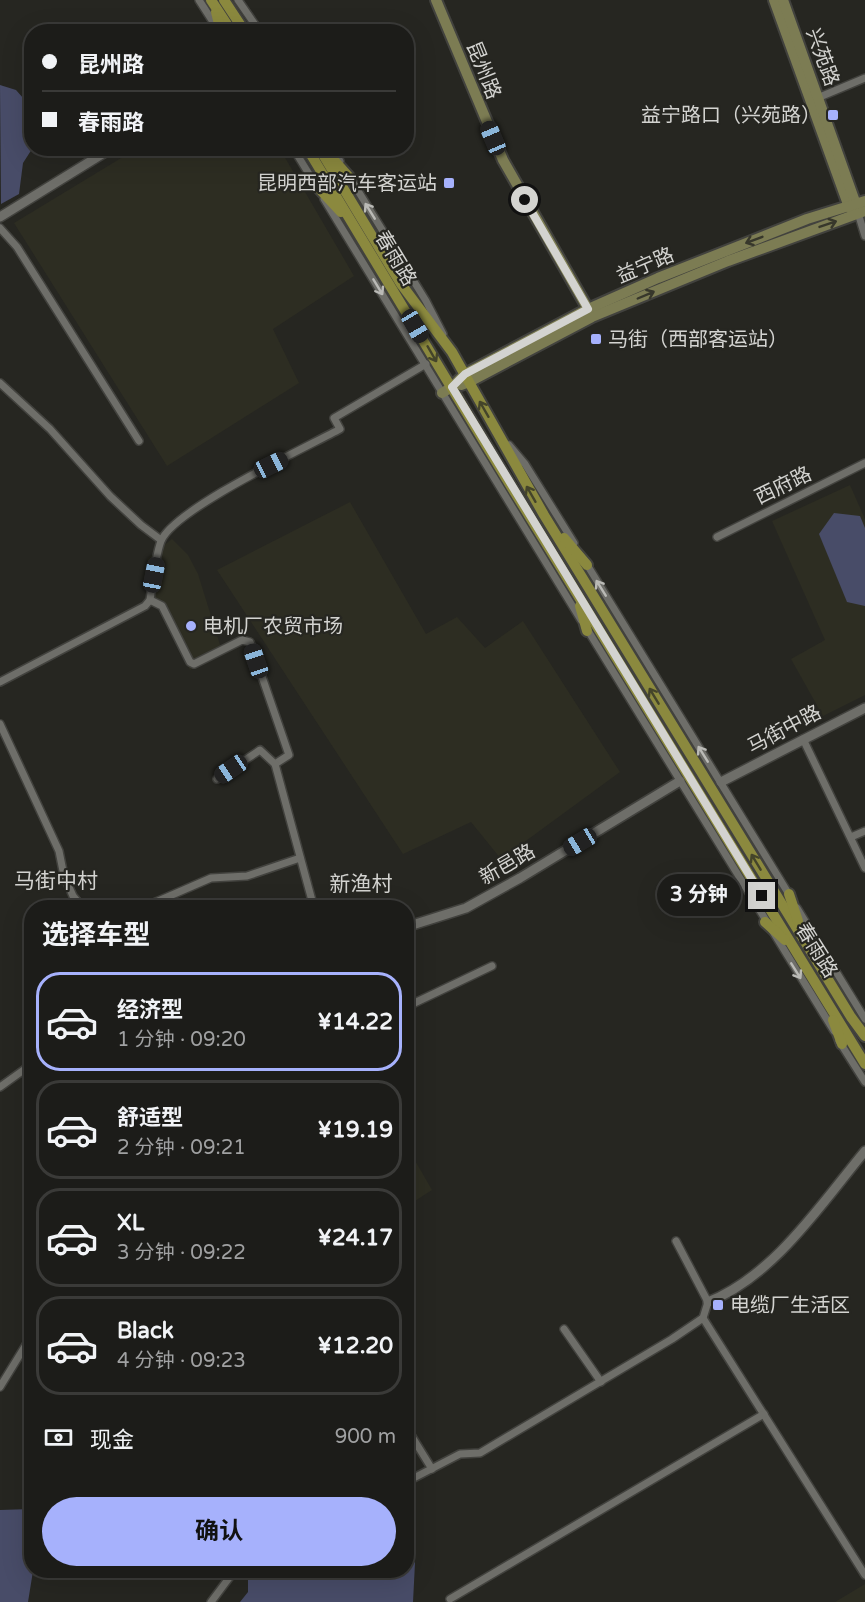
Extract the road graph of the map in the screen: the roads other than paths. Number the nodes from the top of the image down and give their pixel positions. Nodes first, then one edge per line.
1 (199, 0) edge
2 (238, 0) edge
3 (436, 0) edge
4 (774, 0) edge
5 (783, 0) edge
6 (216, 1) edge
7 (215, 24) edge
8 (219, 24) edge
9 (228, 24) edge
10 (238, 24) edge
11 (254, 24) edge
12 (865, 78) edge
13 (815, 99) junction
14 (99, 156) edge
15 (298, 156) edge
16 (312, 156) edge
17 (323, 156) edge
18 (331, 156) edge
19 (337, 156) edge
20 (349, 177) junction
21 (315, 184) junction
22 (859, 207) edge
23 (0, 216) edge
24 (0, 228) edge
25 (359, 232) junction
26 (865, 236) edge
27 (588, 309) junction
28 (452, 352) junction
29 (426, 364) junction
30 (467, 378) junction
31 (0, 383) edge
32 (447, 390) junction
33 (500, 435) junction
34 (139, 441) dead end
35 (865, 463) edge
36 (544, 515) junction
37 (717, 537) dead end
38 (161, 540) junction
39 (587, 565) junction
40 (576, 592) junction
41 (150, 600) junction
42 (587, 631) junction
43 (0, 682) edge
44 (865, 708) edge
45 (0, 724) edge
46 (803, 740) junction
47 (275, 764) junction
48 (217, 779) dead end
49 (680, 781) junction
50 (721, 782) junction
51 (865, 831) edge
52 (851, 837) junction
53 (300, 858) junction
54 (865, 868) edge
55 (789, 894) junction
56 (76, 900) edge
57 (160, 900) edge
58 (312, 900) edge
59 (765, 922) junction
60 (414, 924) edge
61 (805, 941) junction
62 (796, 951) junction
63 (492, 966) dead end
64 (825, 998) junction
65 (414, 1003) edge
66 (865, 1019) edge
67 (865, 1036) edge
68 (842, 1044) junction
69 (865, 1064) edge
70 (24, 1070) edge
71 (865, 1082) edge
72 (0, 1087) edge
73 (865, 1151) edge
74 (675, 1241) dead end
75 (708, 1302) junction
76 (703, 1318) junction
77 (564, 1329) dead end
78 (24, 1348) edge
79 (601, 1382) junction
80 (0, 1387) edge
81 (764, 1414) junction
82 (414, 1440) edge
83 (432, 1469) junction
84 (414, 1478) edge
85 (865, 1575) edge
86 (229, 1578) edge
87 (450, 1599) dead end
88 (211, 1602) edge

1 - 7 street
2 - 11 street
3 - 27 main road, 昆州路
4 - 13 main road, 兴苑路
5 - 13 main road, 兴苑路
6 - 8 main road
6 - 9 main road
6 - 10 main road
12 - 13 street
13 - 22 main road, 兴苑路
14 - 23 street
15 - 21 street
16 - 25 main road, 春雨路
17 - 28 main road, 春雨路
18 - 20 main road
19 - 20 street
28 -> 20 street
21 - 25 main road
21 -> 29 street
22 - 26 street
22 -> 27 main road, 益宁路
30 -> 22 main road, 益宁路
24 - 34 street
25 -> 32 main road, 春雨路
27 - 30 main road, 益宁路
28 - 30 main road, 春雨路
29 - 32 street
29 - 38 street
30 - 32 main road, 益宁路
33 -> 30 main road, 春雨路
31 - 38 street
32 - 40 main road, 春雨路
32 - 42 street
36 -> 33 main road, 春雨路
33 - 39 street
35 - 37 street, 西府路
36 - 39 main road
61 -> 36 main road, 春雨路
38 - 41 street
50 -> 39 street
40 - 42 main road
40 - 62 main road, 春雨路
41 - 43 street
41 - 47 street
42 - 49 street
44 - 46 street, 马街中路
45 - 56 street
46 - 50 street, 马街中路
46 - 52 street
47 - 48 street
47 - 53 street
49 - 59 street
49 - 60 street, 新邑路
50 - 55 street
51 - 52 street
52 - 54 street
53 - 57 street
53 - 58 street
55 - 61 main road
55 - 66 street
59 - 62 main road
59 -> 68 street
61 - 67 main road, 春雨路
62 - 64 main road, 春雨路
63 - 65 street
64 - 68 main road
64 - 69 main road, 春雨路
68 - 71 street
70 - 72 street
73 - 75 street
74 - 75 street
75 - 76 street
76 - 79 street
76 - 81 street
77 - 79 street
78 - 80 street
79 - 83 street
81 - 85 street
81 - 87 street
82 - 83 street
83 - 84 street
86 - 88 street

